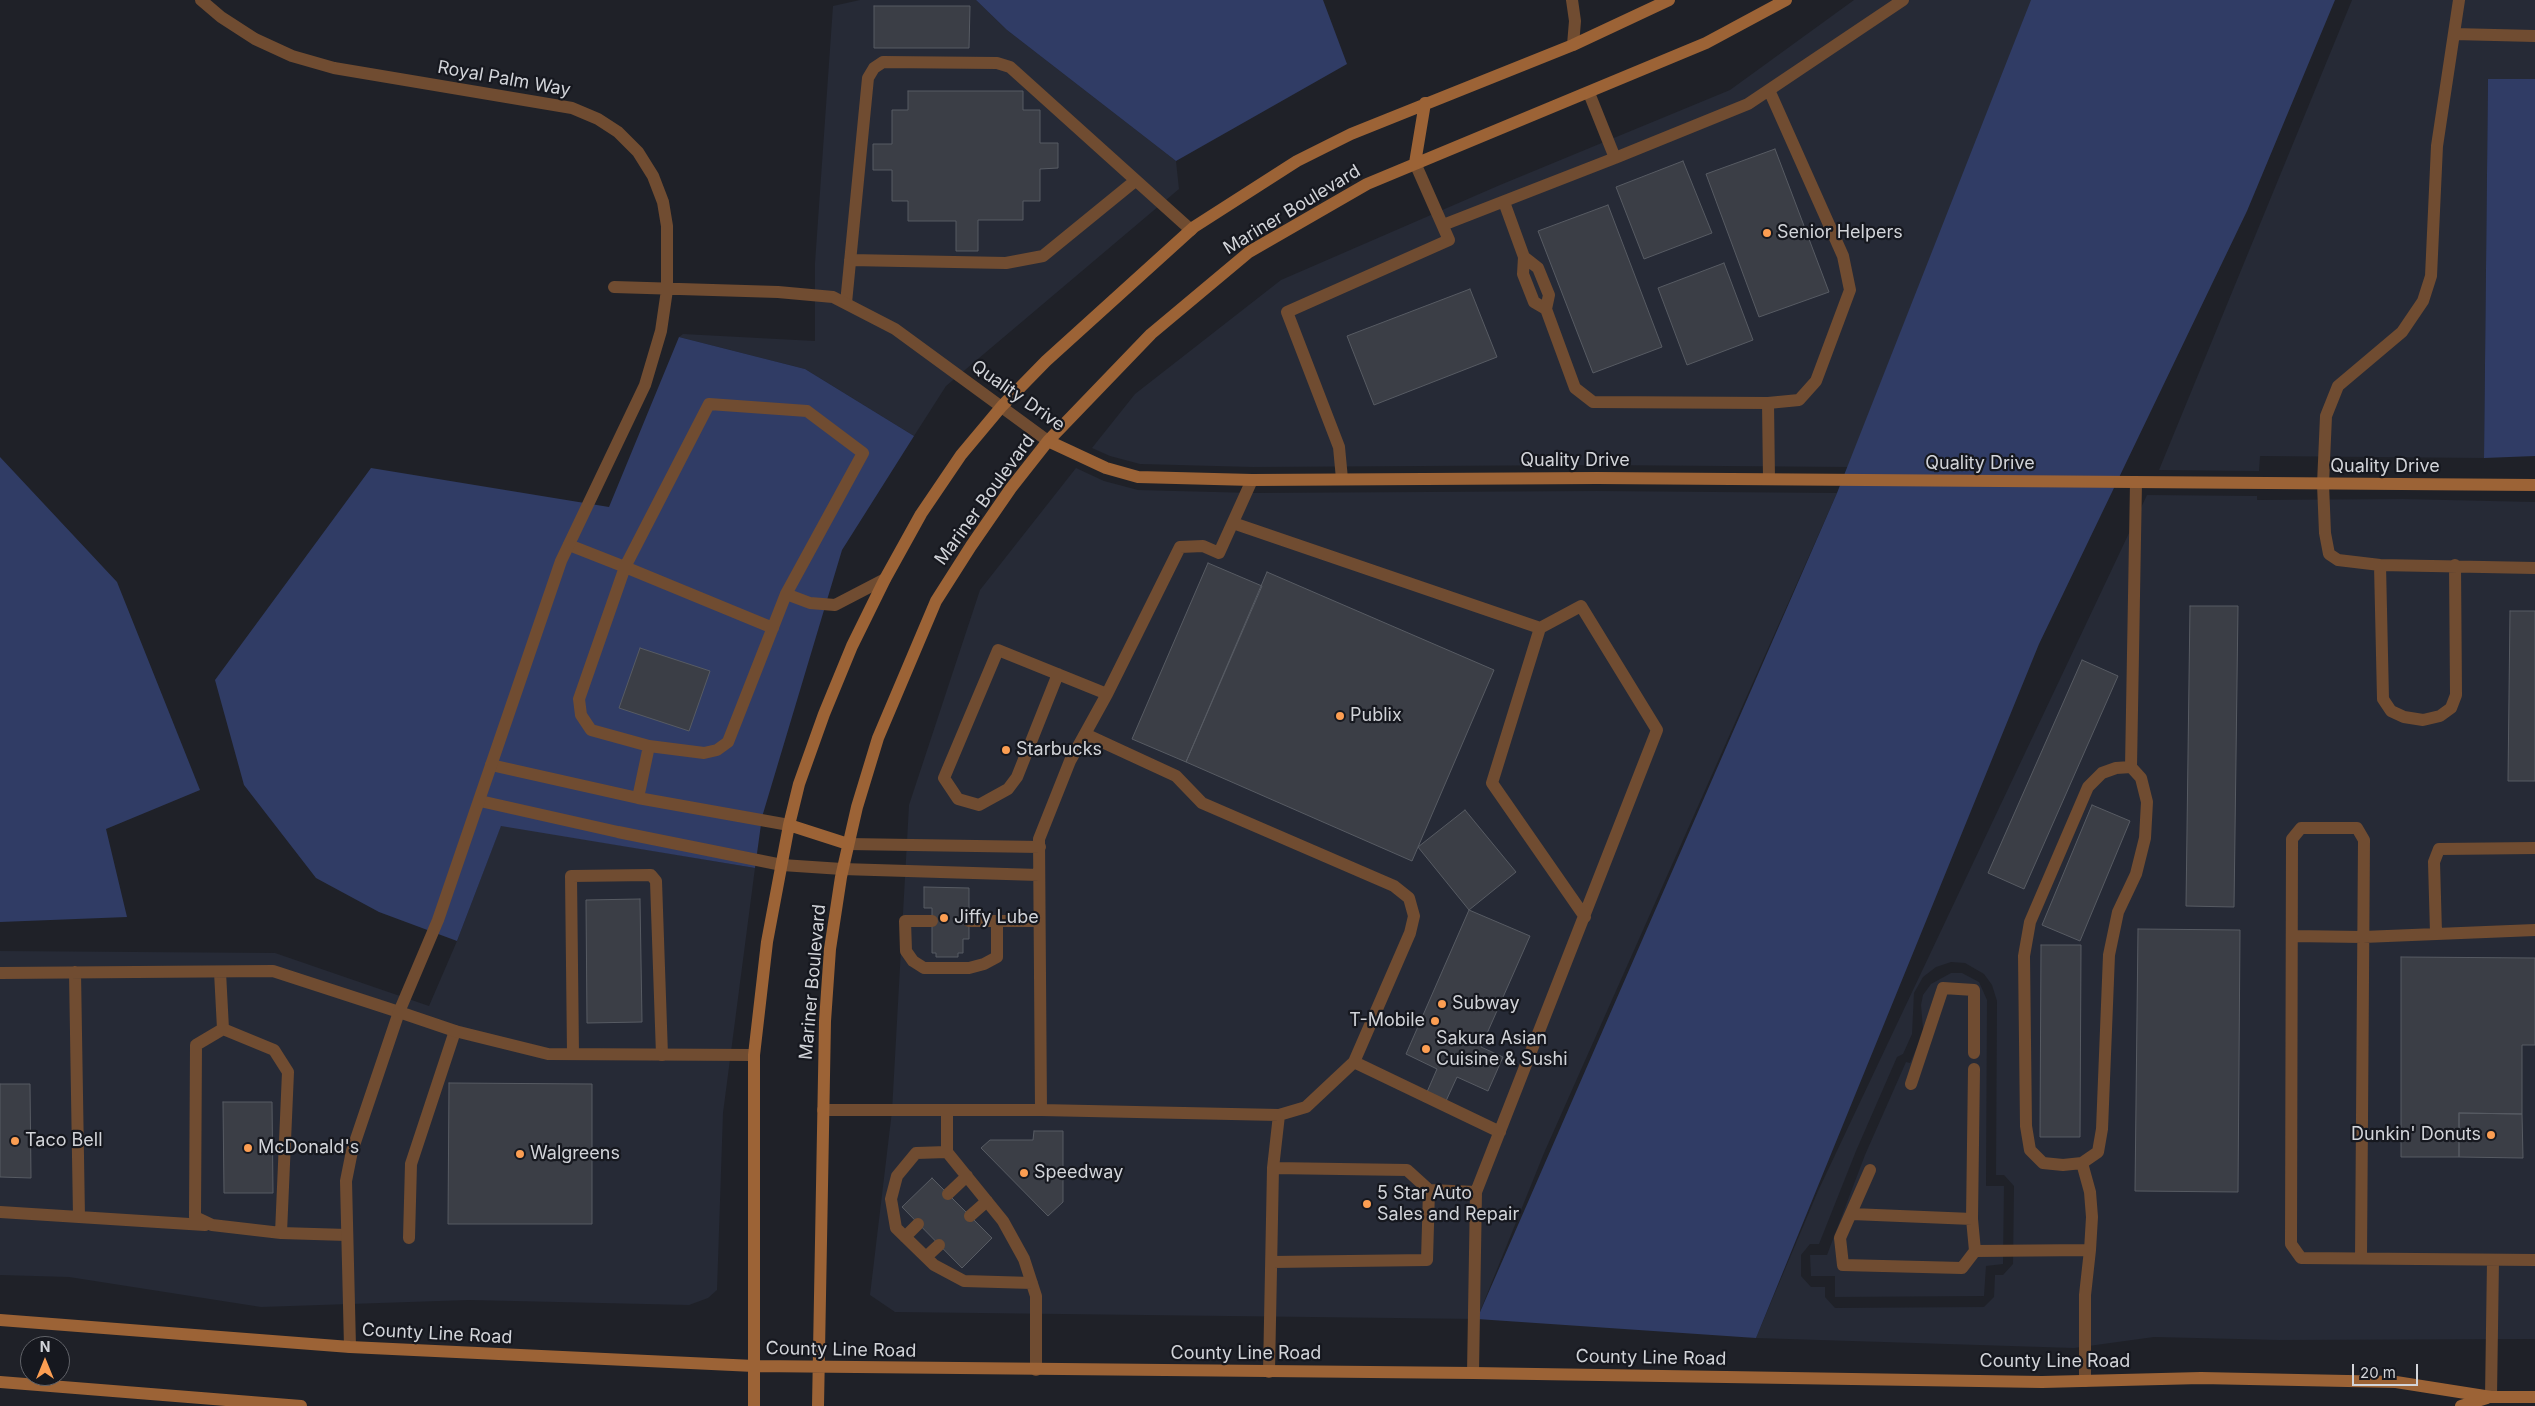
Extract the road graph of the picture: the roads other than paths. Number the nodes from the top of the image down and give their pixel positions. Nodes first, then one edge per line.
1 (201, 0) edge
2 (1572, 0) edge
3 (1669, 0) edge
4 (1786, 0) edge
5 (1903, 0) edge
6 (2459, 0) edge
7 (2454, 34) junction
8 (2535, 36) edge
9 (1573, 45) junction
10 (1769, 90) junction
11 (1589, 93) junction
12 (1425, 103) junction
13 (1615, 158) junction
14 (1415, 163) junction
15 (1135, 181) junction
16 (1504, 202) junction
17 (1443, 225) junction
18 (1191, 230) junction
19 (850, 260) junction
20 (614, 287) dead end
21 (667, 290) junction
22 (846, 303) junction
23 (1768, 403) junction
24 (1002, 406) junction
25 (1048, 441) junction
26 (1342, 479) junction
27 (1252, 480) junction
28 (1768, 480) junction
29 (2136, 482) junction
30 (2323, 484) junction
31 (2535, 486) edge
32 (1233, 523) junction
33 (569, 545) junction
34 (2380, 565) junction
35 (2455, 565) junction
36 (626, 567) junction
37 (2535, 568) edge
38 (885, 579) junction
39 (786, 594) junction
40 (773, 628) junction
41 (1540, 628) junction
42 (1058, 674) junction
43 (1107, 694) junction
44 (1085, 734) junction
45 (649, 746) junction
46 (491, 765) junction
47 (2131, 767) junction
48 (638, 798) junction
49 (480, 801) junction
50 (789, 825) junction
51 (848, 844) junction
52 (1040, 847) junction
53 (2535, 848) edge
54 (782, 865) junction
55 (842, 869) junction
56 (1039, 875) junction
57 (1585, 917) junction
58 (997, 920) junction
59 (1039, 920) junction
60 (932, 921) dead end
61 (969, 921) dead end
62 (2535, 930) edge
63 (2436, 933) junction
64 (2292, 936) junction
65 (2363, 937) junction
66 (0, 972) edge
67 (75, 972) junction
68 (220, 972) junction
69 (399, 1012) junction
70 (223, 1029) junction
71 (455, 1031) junction
72 (1974, 1053) dead end
73 (573, 1054) junction
74 (662, 1055) junction
75 (754, 1056) junction
76 (1354, 1062) junction
77 (1974, 1069) dead end
78 (1911, 1084) dead end
79 (823, 1110) junction
80 (947, 1110) junction
81 (1040, 1110) junction
82 (1279, 1115) junction
83 (1500, 1132) junction
84 (947, 1152) junction
85 (2082, 1163) junction
86 (1273, 1168) junction
87 (1870, 1170) dead end
88 (967, 1176) junction
89 (1429, 1190) junction
90 (1476, 1192) junction
91 (948, 1194) dead end
92 (987, 1201) junction
93 (0, 1212) edge
94 (1852, 1214) junction
95 (970, 1216) dead end
96 (80, 1217) junction
97 (1972, 1219) junction
98 (918, 1224) dead end
99 (212, 1225) junction
100 (281, 1233) junction
101 (347, 1235) junction
102 (905, 1237) junction
103 (409, 1238) dead end
104 (939, 1245) dead end
105 (2090, 1250) junction
106 (1975, 1251) junction
107 (926, 1257) junction
108 (2361, 1258) junction
109 (2493, 1260) junction
110 (2535, 1260) edge
111 (1272, 1262) junction
112 (1032, 1283) junction
113 (0, 1320) edge
114 (350, 1347) junction
115 (754, 1366) junction
116 (818, 1368) junction
117 (1036, 1370) junction
118 (1269, 1372) junction
119 (1473, 1373) junction
120 (2085, 1381) junction
121 (0, 1382) edge
122 (2535, 1396) edge
123 (2491, 1401) edge
124 (301, 1406) edge
125 (754, 1406) edge
126 (818, 1406) edge
127 (2461, 1406) edge

1 - 21 street, Royal Palm Way
2 - 9 street
3 - 9 main road, Mariner Boulevard
4 - 11 main road, Mariner Boulevard
5 - 10 street
6 - 7 street
7 - 8 street
7 - 30 street
9 - 12 main road, Mariner Boulevard
10 - 13 street
10 - 23 street
11 - 13 street
11 - 14 main road, Mariner Boulevard
12 - 14 main road
12 - 18 main road, Mariner Boulevard
13 - 16 street
14 - 17 street
14 - 25 main road, Mariner Boulevard
15 - 18 street
15 - 19 street
15 - 19 street
16 - 17 street
16 - 23 street
17 - 26 street
18 - 24 main road, Mariner Boulevard
19 - 22 street
20 - 21 street
21 - 22 street, Quality Drive
21 - 33 street, Royal Palm Way
22 - 24 street, Quality Drive
23 - 28 street
24 - 25 street, Quality Drive
24 - 38 main road, Mariner Boulevard
25 - 27 main road, Quality Drive
25 - 51 main road, Mariner Boulevard
26 - 27 main road, Quality Drive
26 - 28 main road, Quality Drive
27 - 32 street
28 - 29 main road, Quality Drive
29 - 30 main road, Quality Drive
29 - 47 street
30 - 31 main road, Quality Drive
30 - 34 street
32 - 41 street
32 - 43 street
33 - 36 street
33 - 46 street, Royal Palm Way
34 - 35 street
34 - 35 street
35 - 37 street
36 - 39 street
36 - 40 street
36 - 45 street
38 - 39 street
38 - 50 main road, Mariner Boulevard
39 - 40 street
40 - 45 street
41 - 57 street
41 - 57 street
42 - 42 street
42 - 43 street
43 - 44 street
44 - 52 street
44 - 76 street
45 - 48 street
46 - 48 street
46 - 49 street, Royal Palm Way
47 - 85 street
47 - 85 street
48 - 50 street
49 - 54 street
49 - 69 street, Royal Palm Way
50 - 51 main road
50 - 54 main road, Mariner Boulevard
51 - 52 street
51 - 55 main road, Mariner Boulevard
52 - 56 street
53 - 63 street
54 - 55 street
54 - 75 main road, Mariner Boulevard
55 - 56 street
55 - 79 main road, Mariner Boulevard
56 - 59 street
57 - 83 street
58 - 59 street
58 - 60 street
58 - 61 street
59 - 81 street
62 - 63 street
63 - 65 street
64 - 65 street
64 - 65 street
64 - 108 street
65 - 108 street
66 - 67 street
67 - 68 street
67 - 96 street
68 - 69 street
68 - 70 street
69 - 71 street
69 - 101 street, Royal Palm Way
70 - 99 street
70 - 100 street
71 - 73 street
71 - 103 street
72 - 78 street
73 - 74 street
73 - 74 street
74 - 75 street
75 - 115 main road, Mariner Boulevard
76 - 82 street
76 - 83 street
77 - 97 street
79 - 80 street
79 - 116 main road, Mariner Boulevard
80 - 81 street
80 - 84 street
81 - 82 street
82 - 86 street
83 - 90 street
84 - 88 street
84 - 102 street
85 - 105 street
86 - 89 street
86 - 111 street
87 - 94 street
88 - 91 street
88 - 92 street
89 - 90 street
89 - 111 street
90 - 119 street
92 - 95 street
92 - 112 street
93 - 96 street
94 - 97 street
94 - 106 street
96 - 99 street
97 - 106 street
98 - 102 street
99 - 100 street
100 - 101 street
101 - 114 street, Royal Palm Way
102 - 107 street
104 - 107 street
105 - 106 street
105 - 120 street
107 - 112 street
108 - 109 street
109 - 110 street
109 - 123 street
111 - 118 street
112 - 117 street
113 - 114 main road, County Line Road
114 - 115 main road, County Line Road
115 - 116 main road, County Line Road
115 - 125 main road, Mariner Boulevard
116 - 117 main road, County Line Road
116 - 126 main road, Mariner Boulevard
117 - 118 main road, County Line Road
118 - 119 main road, County Line Road
119 - 120 main road, County Line Road
120 - 123 main road, County Line Road
121 - 124 main road
122 - 123 main road, County Line Road
123 - 127 main road, County Line Road

